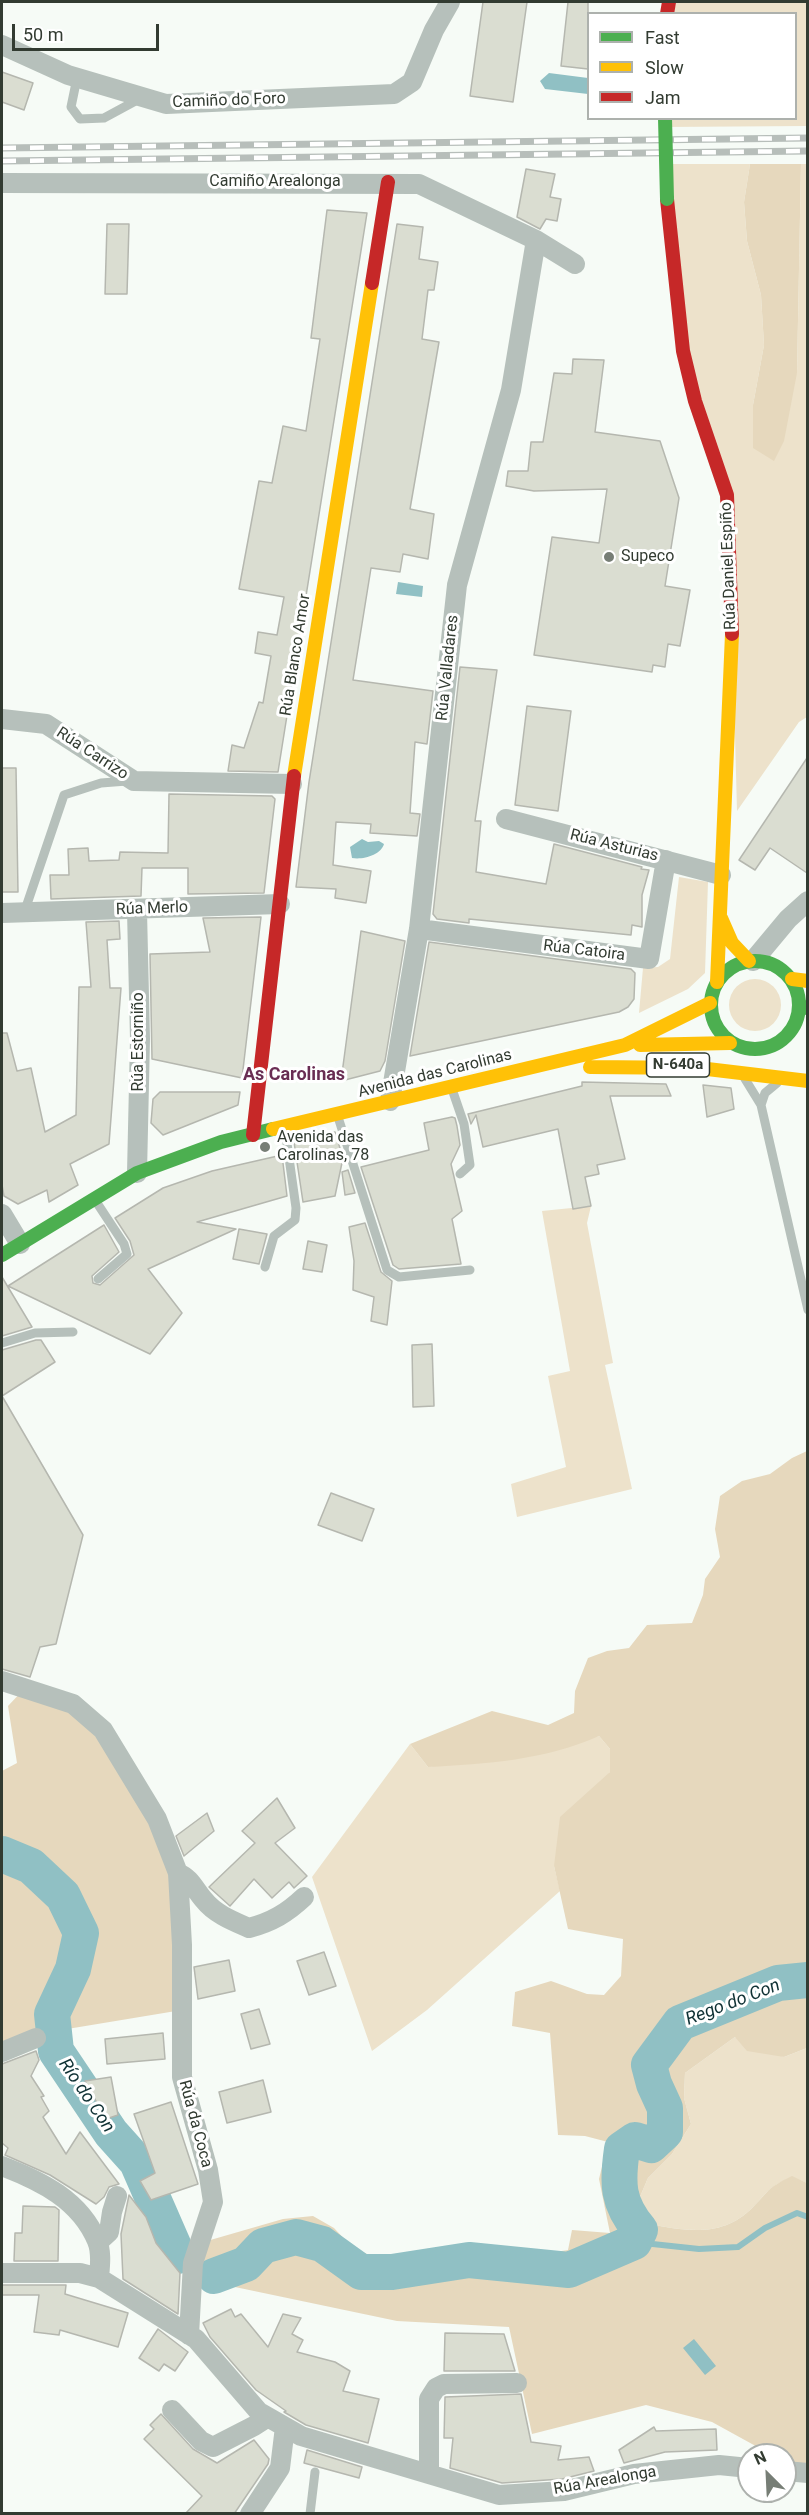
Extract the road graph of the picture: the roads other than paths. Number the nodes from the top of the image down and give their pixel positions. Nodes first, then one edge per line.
1 (450, 2) edge
2 (2, 45) edge
3 (76, 78) junction
4 (143, 97) junction
5 (665, 120) edge
6 (388, 182) junction
7 (2, 183) edge
8 (536, 240) junction
9 (575, 264) dead end
10 (2, 719) edge
11 (134, 781) junction
12 (292, 784) junction
13 (506, 819) dead end
14 (666, 860) junction
15 (721, 875) junction
16 (807, 901) edge
17 (280, 904) junction
18 (136, 910) junction
19 (2, 913) edge
20 (24, 913) junction
21 (719, 914) junction
22 (418, 929) junction
23 (751, 961) junction
24 (792, 980) junction
25 (807, 981) edge
26 (717, 982) junction
27 (710, 1003) junction
28 (803, 1016) edge
29 (730, 1043) junction
30 (625, 1045) junction
31 (771, 1047) junction
32 (789, 1055) dead end
33 (548, 1064) junction
34 (738, 1069) junction
35 (784, 1077) junction
36 (807, 1081) edge
37 (451, 1087) junction
38 (390, 1101) junction
39 (761, 1105) junction
40 (337, 1114) junction
41 (285, 1127) junction
42 (254, 1135) junction
43 (137, 1173) junction
44 (460, 1174) dead end
45 (94, 1199) junction
46 (2, 1214) edge
47 (20, 1244) junction
48 (2, 1255) edge
49 (265, 1267) dead end
50 (470, 1270) dead end
51 (98, 1279) dead end
52 (807, 1310) edge
53 (73, 1332) dead end
54 (2, 1343) edge
55 (2, 1681) edge
56 (178, 1873) junction
57 (304, 1897) dead end
58 (36, 2038) dead end
59 (2, 2052) edge
60 (2, 2166) edge
61 (117, 2196) dead end
62 (98, 2242) junction
63 (2, 2273) edge
64 (99, 2278) junction
65 (189, 2335) junction
66 (517, 2383) dead end
67 (172, 2410) dead end
68 (268, 2417) junction
69 (285, 2427) junction
70 (737, 2467) edge
71 (315, 2472) dead end
72 (429, 2474) junction
73 (496, 2504) edge
74 (250, 2514) edge
75 (310, 2514) edge

1 - 4 street, Camiño do Foro
2 - 3 street, Camiño do Foro
3 - 4 street, Camiño do Foro
3 - 4 lane
5 - 15 street, Rúa Daniel Espiño, bridge
6 - 7 street, Camiño Arealonga
6 - 8 street, Camiño Arealonga
6 - 12 street, Rúa Blanco Amor
8 - 9 street
8 - 22 street, Rúa Valladares
10 - 11 street, Rúa Carrizo
11 - 12 street, Rúa Carrizo
11 - 20 lane
12 - 17 street, Rúa Blanco Amor
13 - 14 street, Rúa Asturias
14 - 15 street, Rúa Asturias
14 - 22 street, Rúa Catoira
15 - 21 street, Rúa Daniel Espiño
16 - 23 street
17 - 18 street, Rúa Merlo
17 - 42 street, Rúa Blanco Amor
18 - 20 street, Rúa Merlo
18 - 43 street, Rúa Estorniño
19 - 20 street
21 - 23 street, Rúa Daniel Espiño
21 - 26 street, Rúa Daniel Espiño
22 - 38 street, Rúa Valladares
23 - 24 street
23 - 26 street
24 - 25 street
24 - 28 street
26 - 27 street
27 - 29 street, N-640a
27 - 30 street, N-640a
28 - 31 street
29 - 30 street, N-640a
29 - 31 street, N-640a
30 - 33 street, N-640a
31 - 32 street, N-640a
33 - 34 street, N-640a
33 - 37 street, Avenida das Carolinas / N-640a
34 - 35 street, N-640a
34 - 39 lane
35 - 36 street, N-640a
35 - 39 lane
37 - 38 street, Avenida das Carolinas / N-640a
37 - 44 lane
38 - 40 street, Avenida das Carolinas / N-640a
39 - 52 lane
40 - 41 street, Avenida das Carolinas / N-640a
40 - 50 lane
41 - 42 street, Avenida das Carolinas / N-640a
41 - 49 lane
42 - 43 street, Avenida das Carolinas / N-640a
43 - 45 street, Avenida das Carolinas / N-640a
45 - 47 street, Avenida das Carolinas / N-640a
45 - 51 lane
46 - 47 street
47 - 48 street, Avenida das Carolinas / N-640a
53 - 54 lane
55 - 56 street, Rúa da Coca
56 - 57 street, Rúa da Coca
56 - 65 street, Rúa da Coca
58 - 59 street
60 - 62 street
61 - 62 street
62 - 64 street
63 - 64 street, Rúa Arealonga
64 - 65 street, Rúa Arealonga
65 - 68 street, Rúa Arealonga
66 - 72 street
67 - 68 street
68 - 69 street, Rúa Arealonga
69 - 72 street, Rúa Arealonga
69 - 74 street
70 - 73 street, Rúa Arealonga
71 - 75 lane
72 - 73 street, Rúa Arealonga

